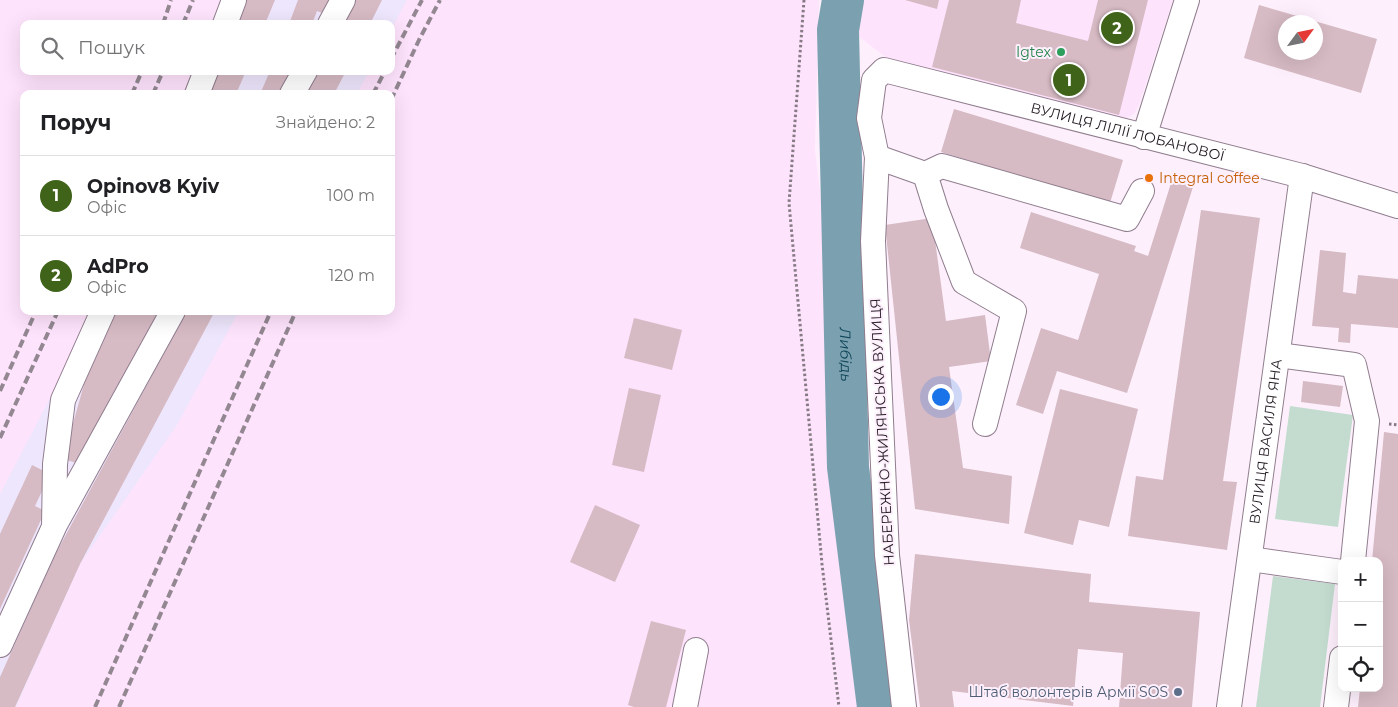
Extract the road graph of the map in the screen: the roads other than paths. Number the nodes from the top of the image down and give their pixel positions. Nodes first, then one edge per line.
1 (234, 0) edge
2 (343, 0) edge
3 (1187, 0) edge
4 (226, 20) edge
5 (332, 20) edge
6 (884, 70) joint
7 (204, 75) edge
8 (302, 75) edge
9 (199, 90) edge
10 (294, 90) edge
11 (1144, 137) junction
12 (877, 157) junction
13 (926, 174) junction
14 (1302, 176) junction
15 (1142, 191) dead end
16 (1398, 206) edge
17 (101, 315) edge
18 (171, 315) edge
19 (1278, 355) junction
20 (985, 424) dead end
21 (54, 527) junction
22 (1353, 557) edge
23 (1250, 559) junction
24 (1338, 571) edge
25 (0, 644) edge
26 (696, 650) dead end
27 (1338, 691) edge
28 (685, 707) edge
29 (904, 707) edge
30 (1229, 707) edge
31 (1336, 707) edge

1 - 4 street
2 - 5 street
3 - 11 street
6 - 11 street, ВУЛИЦЯ ЛІЛІЇ ЛОБАНОВОЇ
6 - 12 street, НАБЕРЕЖНО-ЖИЛЯНСЬКА ВУЛИЦЯ
7 - 9 street
8 - 10 street
11 - 14 street, ВУЛИЦЯ ЛІЛІЇ ЛОБАНОВОЇ
12 - 13 street
12 - 29 street, НАБЕРЕЖНО-ЖИЛЯНСЬКА ВУЛИЦЯ
13 - 15 street
13 - 20 street
14 - 16 street, ВУЛИЦЯ ЛІЛІЇ ЛОБАНОВОЇ
14 - 19 street, ВУЛИЦЯ ВАСИЛЯ ЯНА
17 - 21 street
18 - 21 street
19 - 22 street
19 - 23 street, ВУЛИЦЯ ВАСИЛЯ ЯНА
21 - 25 street
23 - 24 street
23 - 30 street, ВУЛИЦЯ ВАСИЛЯ ЯНА
26 - 28 street
27 - 31 street

